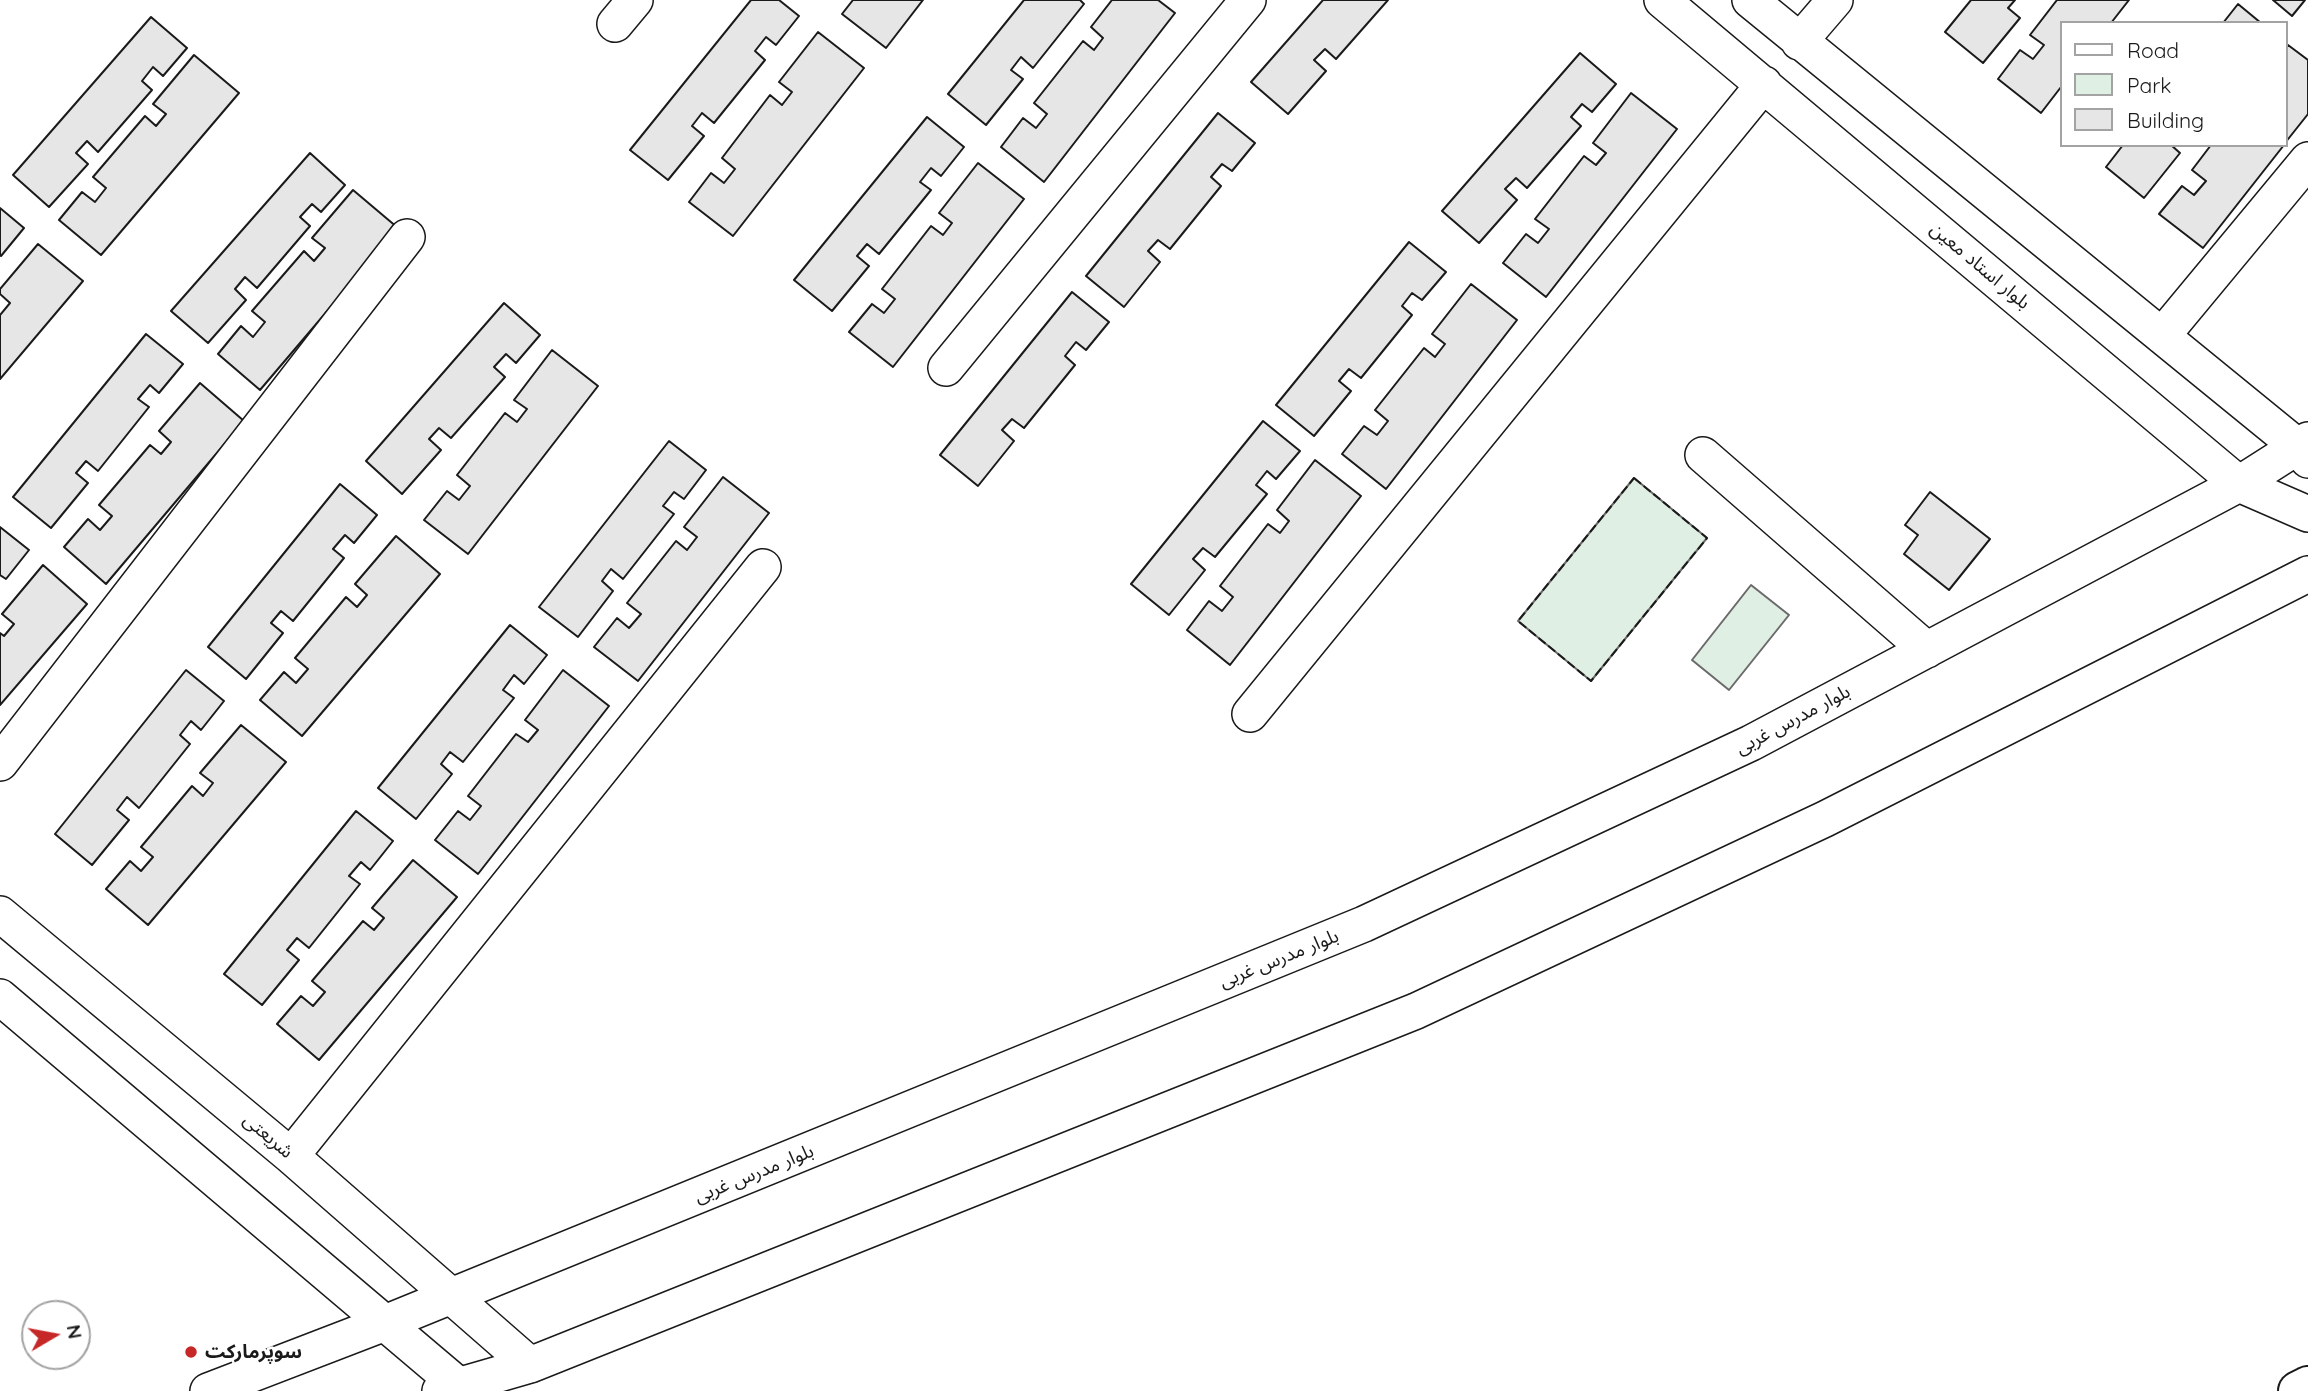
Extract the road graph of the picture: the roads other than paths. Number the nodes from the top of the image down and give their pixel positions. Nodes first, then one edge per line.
1 (1248, 0) edge
2 (1662, 0) edge
3 (1750, 0) edge
4 (1835, 0) edge
5 (1799, 41) junction
6 (1764, 85) junction
7 (2308, 160) edge
8 (407, 237) dead end
9 (2162, 337) junction
10 (946, 368) dead end
11 (2304, 449) edge
12 (1703, 455) dead end
13 (2239, 484) junction
14 (2308, 514) edge
15 (763, 567) dead end
16 (2308, 574) edge
17 (1927, 650) junction
18 (1250, 714) dead end
19 (0, 763) edge
20 (0, 914) edge
21 (0, 997) edge
22 (291, 1156) junction
23 (452, 1296) junction
24 (385, 1324) junction
25 (530, 1366) junction
26 (2308, 1386) edge
27 (449, 1388) edge
28 (208, 1391) edge
29 (2298, 1391) edge

1 - 10 street
2 - 6 street, بلوار استاد معین
3 - 5 street
4 - 5 street
5 - 9 street
6 - 13 street, بلوار استاد معین
6 - 18 street
7 - 9 street
8 - 19 street
9 - 11 street
11 - 13 street, بلوار مدرس غربی
12 - 17 street
13 - 14 street, بلوار استاد معین
13 - 17 street, بلوار مدرس غربی
15 - 22 street
16 - 25 street
17 - 23 street, بلوار مدرس غربی
20 - 22 street, شریعتی
21 - 24 street
22 - 23 street, شریعتی
23 - 24 street, بلوار مدرس غربی
23 - 25 street, شریعتی
24 - 27 street
24 - 28 street, بلوار مدرس غربی
25 - 27 street
26 - 29 street

